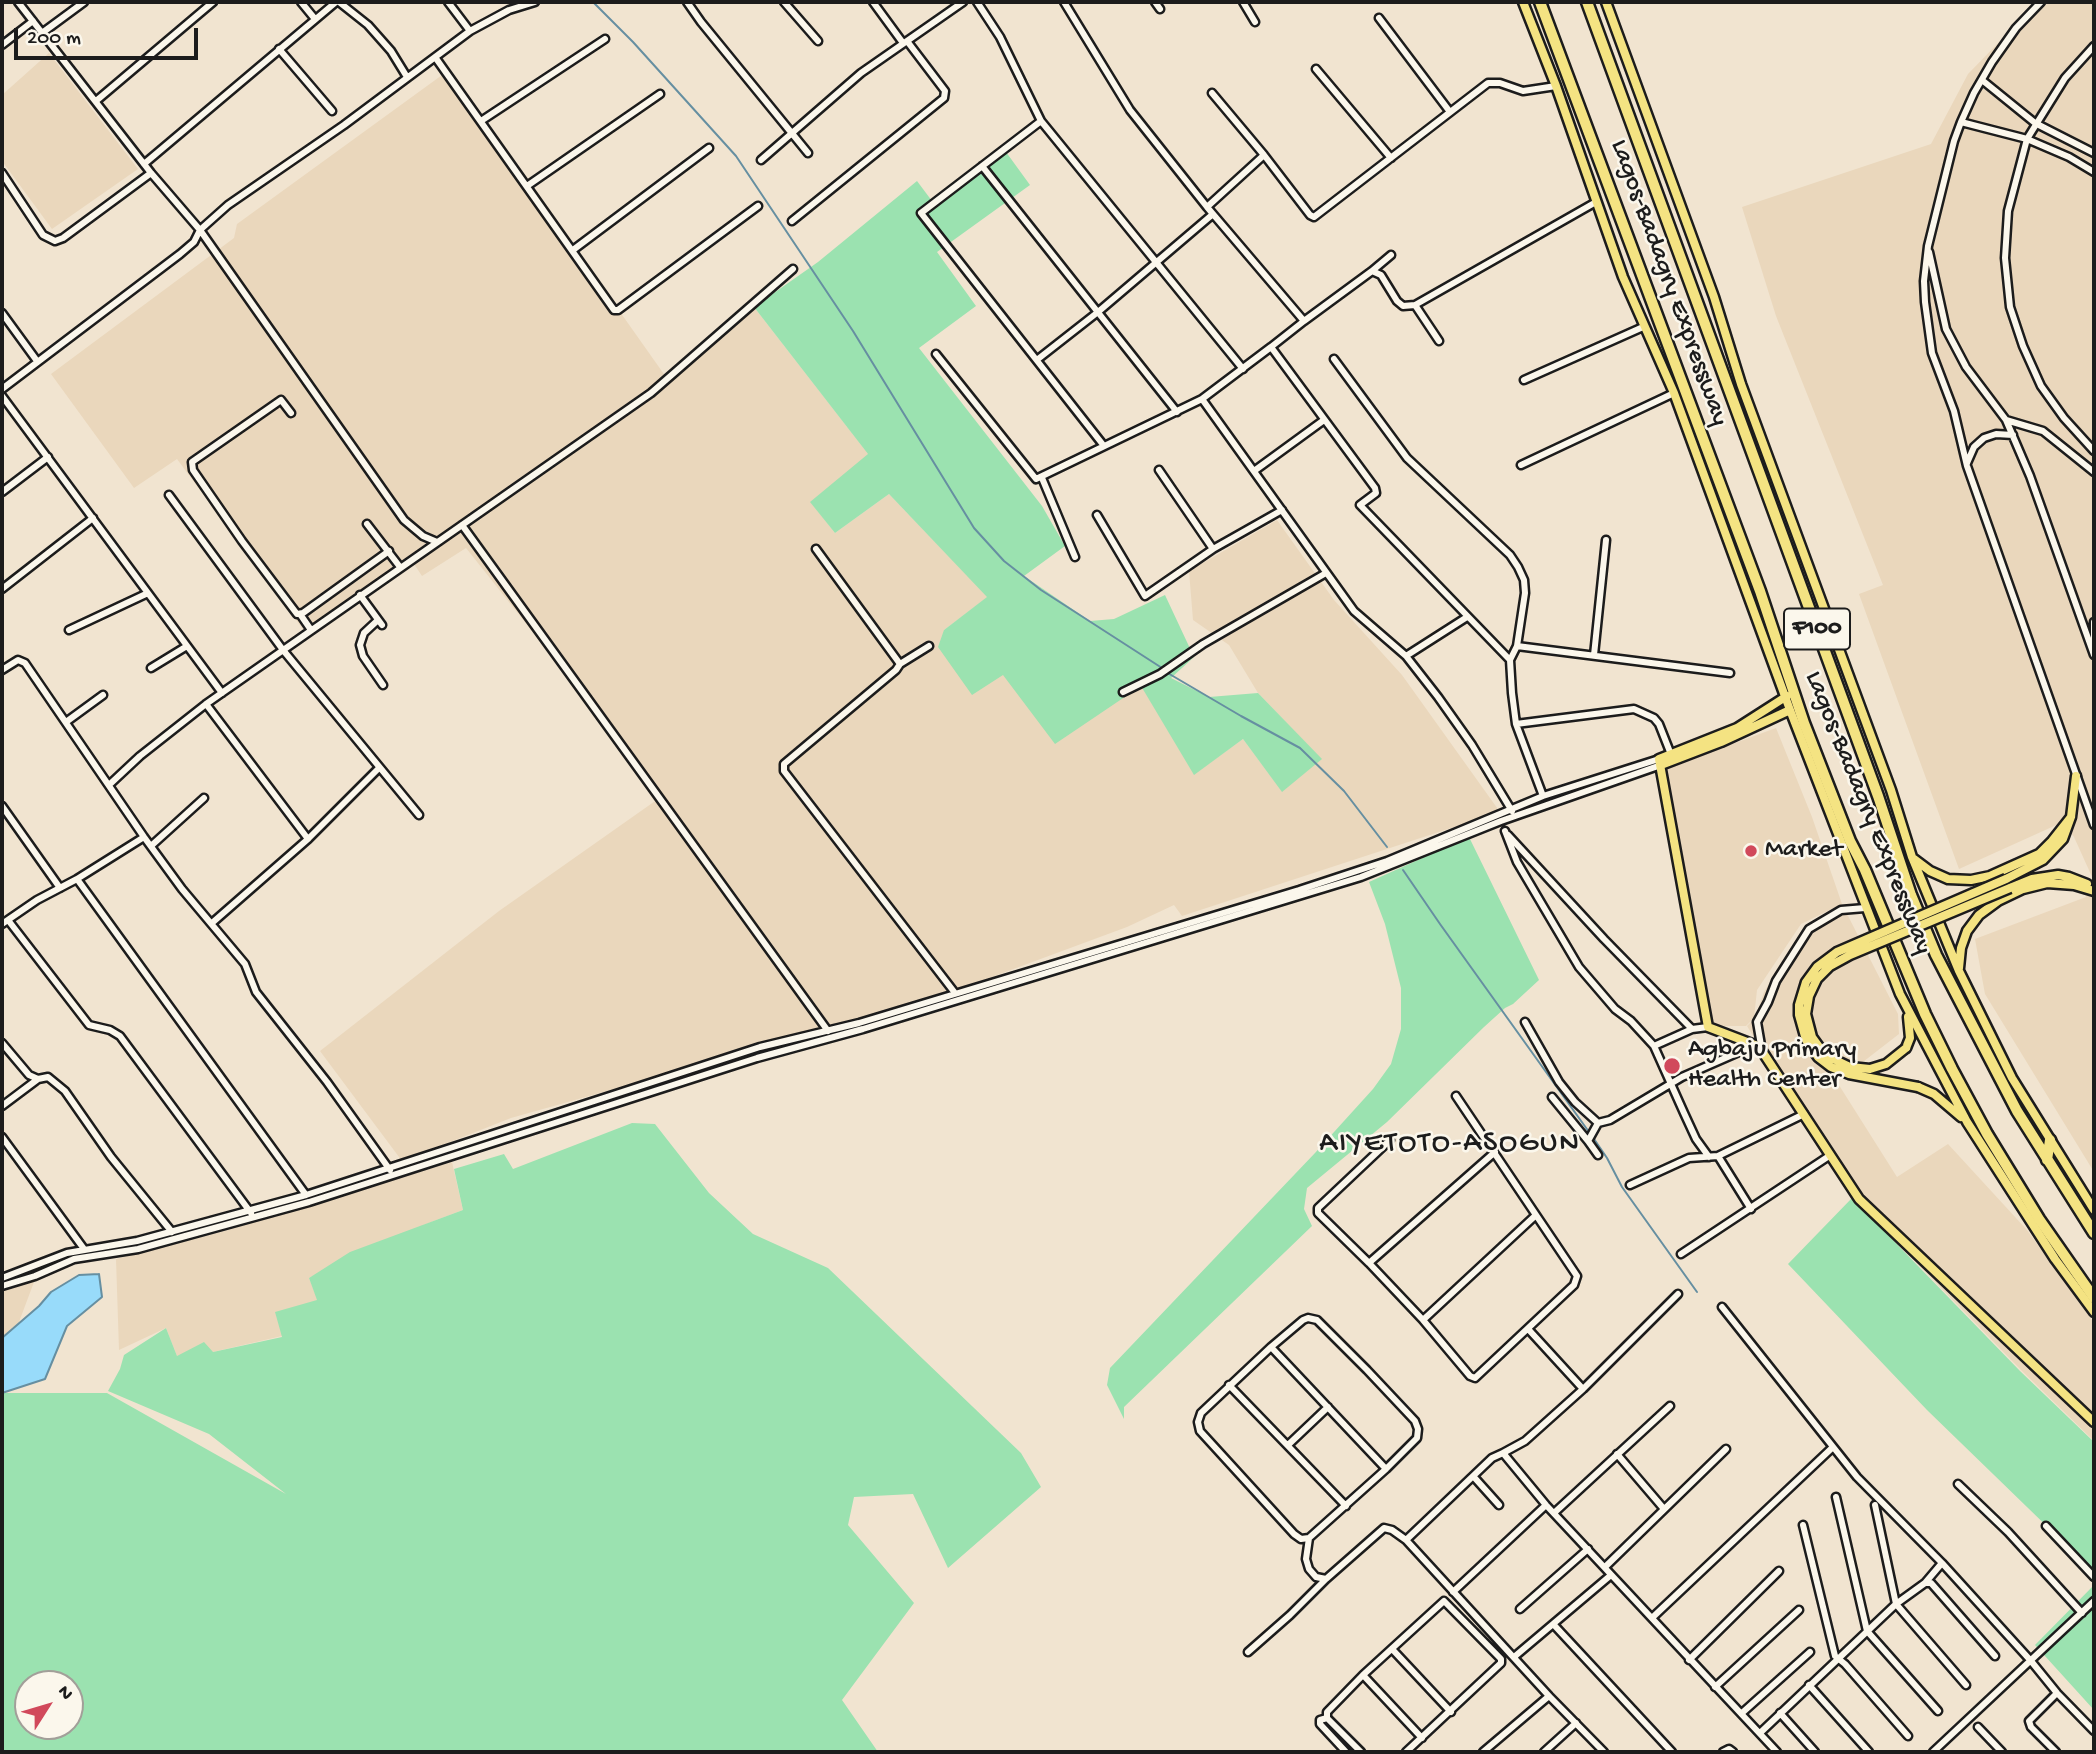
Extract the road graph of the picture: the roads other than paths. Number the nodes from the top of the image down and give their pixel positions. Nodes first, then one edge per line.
1 (18, 2) edge
2 (84, 2) edge
3 (213, 2) edge
4 (301, 2) edge
5 (337, 2) edge
6 (448, 2) edge
7 (533, 2) edge
8 (687, 2) edge
9 (784, 2) edge
10 (873, 2) edge
11 (962, 2) edge
12 (977, 2) edge
13 (1065, 2) edge
14 (1243, 2) edge
15 (1523, 2) edge
16 (1540, 2) edge
17 (1587, 2) edge
18 (1605, 2) edge
19 (2041, 2) edge
20 (1379, 18) dead end
21 (315, 19) junction
22 (33, 21) junction
23 (1255, 22) dead end
24 (470, 31) junction
25 (43, 33) junction
26 (605, 39) dead end
27 (818, 41) dead end
28 (905, 42) junction
29 (2, 45) edge
30 (2094, 46) edge
31 (279, 49) junction
32 (435, 57) junction
33 (1316, 69) dead end
34 (407, 77) junction
35 (1982, 80) junction
36 (1556, 86) junction
37 (1212, 93) dead end
38 (660, 94) dead end
39 (96, 101) junction
40 (332, 111) dead end
41 (1450, 112) junction
42 (481, 121) junction
43 (1041, 121) junction
44 (1961, 122) junction
45 (2035, 123) junction
46 (793, 134) junction
47 (2027, 139) junction
48 (709, 148) dead end
49 (808, 152) dead end
50 (2094, 153) edge
51 (1264, 155) junction
52 (1391, 158) junction
53 (761, 160) dead end
54 (144, 163) junction
55 (982, 166) junction
56 (2094, 172) edge
57 (2, 173) edge
58 (151, 173) junction
59 (527, 186) junction
60 (1596, 202) junction
61 (758, 206) dead end
62 (1207, 207) junction
63 (1213, 214) junction
64 (792, 221) dead end
65 (200, 230) junction
66 (1928, 246) junction
67 (573, 250) junction
68 (1391, 255) dead end
69 (1156, 264) junction
70 (793, 269) dead end
71 (1372, 271) junction
72 (1415, 305) junction
73 (1098, 312) junction
74 (2, 313) edge
75 (1304, 321) junction
76 (1643, 327) junction
77 (1439, 341) dead end
78 (1271, 347) junction
79 (936, 354) dead end
80 (1038, 359) junction
81 (1334, 359) dead end
82 (37, 361) junction
83 (1243, 369) junction
84 (1524, 380) dead end
85 (2, 389) edge
86 (1674, 393) junction
87 (2, 396) edge
88 (1202, 399) junction
89 (1177, 412) junction
90 (291, 413) dead end
91 (1324, 420) junction
92 (2006, 421) junction
93 (2013, 435) junction
94 (1104, 446) junction
95 (2094, 451) edge
96 (48, 457) junction
97 (1521, 465) dead end
98 (1967, 466) junction
99 (1158, 470) dead end
100 (1254, 471) junction
101 (2094, 472) edge
102 (1042, 478) junction
103 (2, 492) edge
104 (169, 495) dead end
105 (1282, 510) junction
106 (1097, 515) dead end
107 (93, 518) junction
108 (367, 524) dead end
109 (462, 525) junction
110 (1606, 540) dead end
111 (437, 542) junction
112 (816, 549) dead end
113 (1213, 549) junction
114 (389, 551) junction
115 (1075, 557) dead end
116 (400, 567) junction
117 (1326, 573) junction
118 (2, 589) edge
119 (148, 593) junction
120 (360, 595) junction
121 (300, 614) junction
122 (1467, 617) junction
123 (2094, 622) edge
124 (69, 630) dead end
125 (311, 630) junction
126 (2094, 641) edge
127 (187, 646) junction
128 (929, 646) dead end
129 (1517, 646) junction
130 (283, 650) junction
131 (1594, 655) junction
132 (2094, 655) edge
133 (1406, 656) junction
134 (1510, 660) junction
135 (900, 664) junction
136 (151, 668) dead end
137 (2, 670) edge
138 (1730, 673) dead end
139 (383, 685) dead end
140 (1124, 692) dead end
141 (222, 693) junction
142 (103, 695) dead end
143 (1787, 696) junction
144 (206, 704) junction
145 (1790, 710) junction
146 (66, 722) junction
147 (1517, 724) junction
148 (1673, 757) junction
149 (1660, 762) junction
150 (379, 768) junction
151 (1617, 776) junction
152 (2076, 776) junction
153 (109, 785) junction
154 (1551, 793) junction
155 (1543, 796) junction
156 (204, 798) dead end
157 (1553, 803) junction
158 (2, 806) edge
159 (1511, 808) junction
160 (419, 816) dead end
161 (1513, 817) junction
162 (2071, 817) junction
163 (1501, 821) junction
164 (2094, 825) edge
165 (1505, 831) junction
166 (144, 837) junction
167 (308, 839) junction
168 (151, 846) junction
169 (1912, 857) junction
170 (77, 879) junction
171 (60, 888) junction
172 (2094, 890) edge
173 (1866, 908) junction
174 (5, 922) edge
175 (212, 923) junction
176 (1959, 971) junction
177 (955, 993) junction
178 (1908, 1010) junction
179 (1525, 1022) dead end
180 (1708, 1027) junction
181 (1692, 1029) junction
182 (828, 1030) junction
183 (831, 1038) junction
184 (2, 1043) edge
185 (1654, 1046) junction
186 (1759, 1048) junction
187 (710, 1063) junction
188 (714, 1072) junction
189 (38, 1079) junction
190 (1671, 1086) junction
191 (1456, 1096) dead end
192 (1552, 1097) dead end
193 (2, 1106) edge
194 (1804, 1114) junction
195 (1967, 1122) junction
196 (1596, 1127) junction
197 (2, 1137) edge
198 (1588, 1139) junction
199 (1390, 1140) dead end
200 (2050, 1140) junction
201 (1495, 1152) junction
202 (1598, 1155) dead end
203 (1718, 1156) junction
204 (1829, 1156) junction
205 (1709, 1157) junction
206 (2046, 1160) junction
207 (389, 1167) junction
208 (392, 1175) junction
209 (1630, 1185) dead end
210 (306, 1195) junction
211 (1751, 1209) junction
212 (2094, 1210) edge
213 (251, 1214) junction
214 (1536, 1215) junction
215 (172, 1232) junction
216 (2094, 1233) edge
217 (84, 1249) junction
218 (1681, 1254) dead end
219 (1369, 1263) junction
220 (2, 1268) edge
221 (5, 1277) edge
222 (13, 1283) junction
223 (2, 1286) edge
224 (1678, 1294) dead end
225 (2094, 1298) edge
226 (1722, 1307) dead end
227 (2094, 1312) edge
228 (1423, 1320) junction
229 (1529, 1330) junction
230 (1271, 1347) junction
231 (1230, 1385) junction
232 (1583, 1389) junction
233 (1670, 1406) dead end
234 (1328, 1407) junction
235 (2094, 1422) edge
236 (1288, 1445) junction
237 (1833, 1447) junction
238 (1726, 1449) dead end
239 (1503, 1453) junction
240 (1617, 1454) junction
241 (1386, 1469) junction
242 (1473, 1476) junction
243 (1958, 1484) dead end
244 (1836, 1497) dead end
245 (1499, 1505) dead end
246 (1546, 1505) junction
247 (1875, 1505) dead end
248 (1346, 1506) junction
249 (1664, 1508) junction
250 (1554, 1513) junction
251 (1803, 1525) dead end
252 (2046, 1526) dead end
253 (1309, 1538) junction
254 (1406, 1540) junction
255 (1588, 1549) junction
256 (1942, 1563) junction
257 (1605, 1567) junction
258 (1779, 1571) dead end
259 (1611, 1575) junction
260 (2094, 1577) edge
261 (1326, 1578) junction
262 (1925, 1583) junction
263 (1454, 1592) junction
264 (2094, 1601) edge
265 (1896, 1604) junction
266 (1520, 1609) dead end
267 (1799, 1610) dead end
268 (1472, 1612) junction
269 (2082, 1613) junction
270 (1653, 1617) junction
271 (1463, 1620) junction
272 (1554, 1625) junction
273 (1867, 1631) junction
274 (1392, 1649) junction
275 (1248, 1652) dead end
276 (1810, 1652) dead end
277 (1995, 1656) dead end
278 (1514, 1657) junction
279 (1836, 1659) junction
280 (1689, 1660) junction
281 (2032, 1661) junction
282 (1363, 1675) junction
283 (1810, 1685) junction
284 (1966, 1685) dead end
285 (1715, 1687) junction
286 (2057, 1693) junction
287 (1549, 1696) junction
288 (1937, 1711) dead end
289 (1451, 1712) junction
290 (1742, 1713) junction
291 (1780, 1713) junction
292 (1327, 1718) junction
293 (1576, 1723) junction
294 (1978, 1727) dead end
295 (2094, 1731) edge
296 (1760, 1733) junction
297 (1908, 1736) dead end
298 (1422, 1738) junction
299 (1346, 1752) edge
300 (1361, 1752) edge
301 (1406, 1752) edge
302 (1483, 1752) edge
303 (1544, 1752) edge
304 (1604, 1752) edge
305 (1672, 1752) edge
306 (1723, 1752) edge
307 (1733, 1752) edge
308 (1777, 1752) edge
309 (1815, 1752) edge
310 (1868, 1752) edge
311 (1934, 1752) edge
312 (2002, 1752) edge
313 (2056, 1752) edge

1 - 22 street
2 - 25 street
3 - 39 street
4 - 21 street
5 - 21 street
5 - 34 street
6 - 24 street
7 - 24 street
8 - 46 street
9 - 27 street
10 - 28 street
11 - 28 street
12 - 43 street
13 - 62 street
14 - 23 street
15 - 36 main road, Lagos-Badagry Expressway
16 - 225 highway, Lagos-Badagry Expressway / F100
17 - 206 highway, Lagos-Badagry Expressway / F100
18 - 169 main road, Lagos-Badagry Expressway
19 - 35 street
20 - 41 street
21 - 31 street
22 - 25 street
22 - 29 street
24 - 32 street
25 - 39 street
26 - 42 street
28 - 46 street
28 - 64 street
30 - 45 street
31 - 40 street
31 - 54 street
32 - 34 street
32 - 42 street
33 - 52 street
34 - 65 street
35 - 44 street
35 - 45 street
36 - 41 street
36 - 60 main road, Lagos-Badagry Expressway
37 - 51 street
38 - 59 street
39 - 54 street
41 - 52 street
42 - 59 street
43 - 55 street
43 - 69 street
44 - 47 street
44 - 66 street
45 - 47 street
45 - 50 street
46 - 49 street
46 - 53 street
47 - 56 street
47 - 95 street
48 - 67 street
51 - 52 street
51 - 62 street
54 - 58 street
55 - 73 street
55 - 80 street
57 - 58 street
58 - 65 street
59 - 67 street
60 - 72 street
60 - 76 main road, Lagos-Badagry Expressway
61 - 67 street
62 - 63 street
63 - 69 street
63 - 75 street
65 - 82 street
65 - 111 street
66 - 92 street
66 - 98 street
68 - 71 street
69 - 73 street
69 - 83 street
70 - 109 street
71 - 72 street
71 - 75 street
72 - 77 street
73 - 80 street
73 - 89 street
74 - 82 street
75 - 78 street
76 - 84 street
76 - 86 main road, Lagos-Badagry Expressway
78 - 83 street
78 - 91 street
79 - 102 street
80 - 94 street
81 - 129 street
82 - 85 street
83 - 88 street
86 - 97 street
86 - 143 main road, Lagos-Badagry Expressway
87 - 96 street
88 - 89 street
88 - 100 street
89 - 94 street
90 - 121 street
91 - 100 street
91 - 122 street
92 - 93 street
92 - 101 street
93 - 98 street
93 - 132 street
94 - 102 street
96 - 103 street
96 - 107 street
98 - 152 street
99 - 113 street
100 - 105 street
102 - 115 street
104 - 130 street
105 - 113 street
105 - 117 street
106 - 113 street
107 - 118 street
107 - 119 street
108 - 114 street
109 - 111 street
109 - 182 street
110 - 131 street
111 - 116 street
112 - 135 street
114 - 116 street
114 - 121 street
116 - 120 street
117 - 133 street
117 - 140 street
119 - 124 street
119 - 127 street
120 - 125 street
120 - 139 street
121 - 125 street
122 - 133 street
122 - 134 street
123 - 126 street
125 - 130 street
127 - 136 street
127 - 141 street
128 - 135 street
129 - 131 street
129 - 134 street
130 - 141 street
130 - 150 street
131 - 138 street
133 - 159 street
134 - 147 street
135 - 177 street
137 - 146 street
141 - 144 street
142 - 146 street
143 - 145 main road, Lagos-Badagry Expressway
143 - 148 main road
144 - 153 street
144 - 167 street
145 - 148 main road
145 - 173 main road, Lagos-Badagry Expressway
146 - 153 street
147 - 148 street
147 - 155 street
148 - 149 main road
149 - 151 street
149 - 180 main road
150 - 160 street
150 - 167 street
151 - 154 street
151 - 157 street
152 - 162 main road
152 - 164 street
153 - 166 street
154 - 155 street
154 - 157 street
155 - 159 street
156 - 168 street
157 - 161 street
158 - 171 street
159 - 161 street
159 - 177 street
161 - 163 street
162 - 169 main road
162 - 195 main road, bridge
163 - 165 street
163 - 183 street
165 - 181 street
165 - 185 street
166 - 168 street
166 - 170 street
167 - 175 street
168 - 175 street
169 - 176 main road, Lagos-Badagry Expressway
170 - 171 street
170 - 210 street
171 - 174 street
172 - 176 main road
172 - 178 main road, bridge
173 - 178 main road, Lagos-Badagry Expressway
173 - 186 street
174 - 213 street
175 - 207 street
176 - 200 main road, Lagos-Badagry Expressway
177 - 182 street
178 - 195 main road, Lagos-Badagry Expressway
179 - 196 street
180 - 181 street
180 - 186 main road
181 - 185 street
182 - 183 street
182 - 187 street
183 - 188 street
184 - 189 street
185 - 190 street
186 - 190 street
186 - 194 main road
187 - 188 street
187 - 207 street
188 - 208 street
189 - 193 street
189 - 215 street
190 - 196 street
190 - 205 street
191 - 201 street
192 - 198 street
194 - 203 street
194 - 204 main road
195 - 227 main road, Lagos-Badagry Expressway
196 - 198 street
197 - 217 street
198 - 202 street
199 - 219 street
200 - 206 highway
200 - 212 main road, Lagos-Badagry Expressway
201 - 214 street
201 - 219 street
203 - 205 street
203 - 211 street
204 - 211 street
204 - 235 main road
205 - 209 street
206 - 216 highway, Lagos-Badagry Expressway / F100
207 - 208 street
207 - 210 street
208 - 213 street
210 - 213 street
211 - 218 street
213 - 215 street
213 - 222 street
214 - 228 street
214 - 229 street
215 - 217 street
217 - 221 street
219 - 228 street
220 - 221 street
221 - 222 street
222 - 223 street
224 - 232 street
226 - 237 street
228 - 229 street
229 - 232 street
230 - 231 street
230 - 234 street
230 - 241 street
231 - 236 street
231 - 253 street
232 - 239 street
233 - 240 street
234 - 236 street
234 - 241 street
236 - 248 street
237 - 256 street
237 - 270 street
238 - 249 street
239 - 242 street
239 - 246 street
240 - 249 street
240 - 250 street
241 - 248 street
242 - 245 street
242 - 254 street
243 - 269 street
244 - 273 street
246 - 250 street
246 - 263 street
247 - 265 street
248 - 253 street
249 - 257 street
250 - 255 street
251 - 279 street
252 - 260 street
253 - 261 street
254 - 261 street
254 - 263 street
255 - 257 street
255 - 266 street
256 - 262 street
256 - 281 street
257 - 259 street
258 - 280 street
259 - 270 street
259 - 272 street
261 - 275 street
262 - 265 street
262 - 277 street
263 - 268 street
264 - 269 street
265 - 273 street
265 - 284 street
267 - 285 street
268 - 271 street
268 - 278 street
269 - 281 street
270 - 280 street
271 - 274 street
271 - 289 street
272 - 278 street
272 - 305 street
273 - 279 street
273 - 288 street
274 - 282 street
274 - 289 street
276 - 290 street
278 - 287 street
279 - 283 street
279 - 297 street
280 - 285 street
281 - 286 street
281 - 311 street
282 - 292 street
282 - 298 street
283 - 291 street
283 - 310 street
285 - 290 street
286 - 295 street
286 - 313 street
287 - 293 street
287 - 302 street
289 - 298 street
290 - 296 street
291 - 296 street
291 - 309 street
292 - 299 street
292 - 300 street
293 - 303 street
293 - 304 street
294 - 312 street
296 - 308 street
298 - 301 street
306 - 307 street

